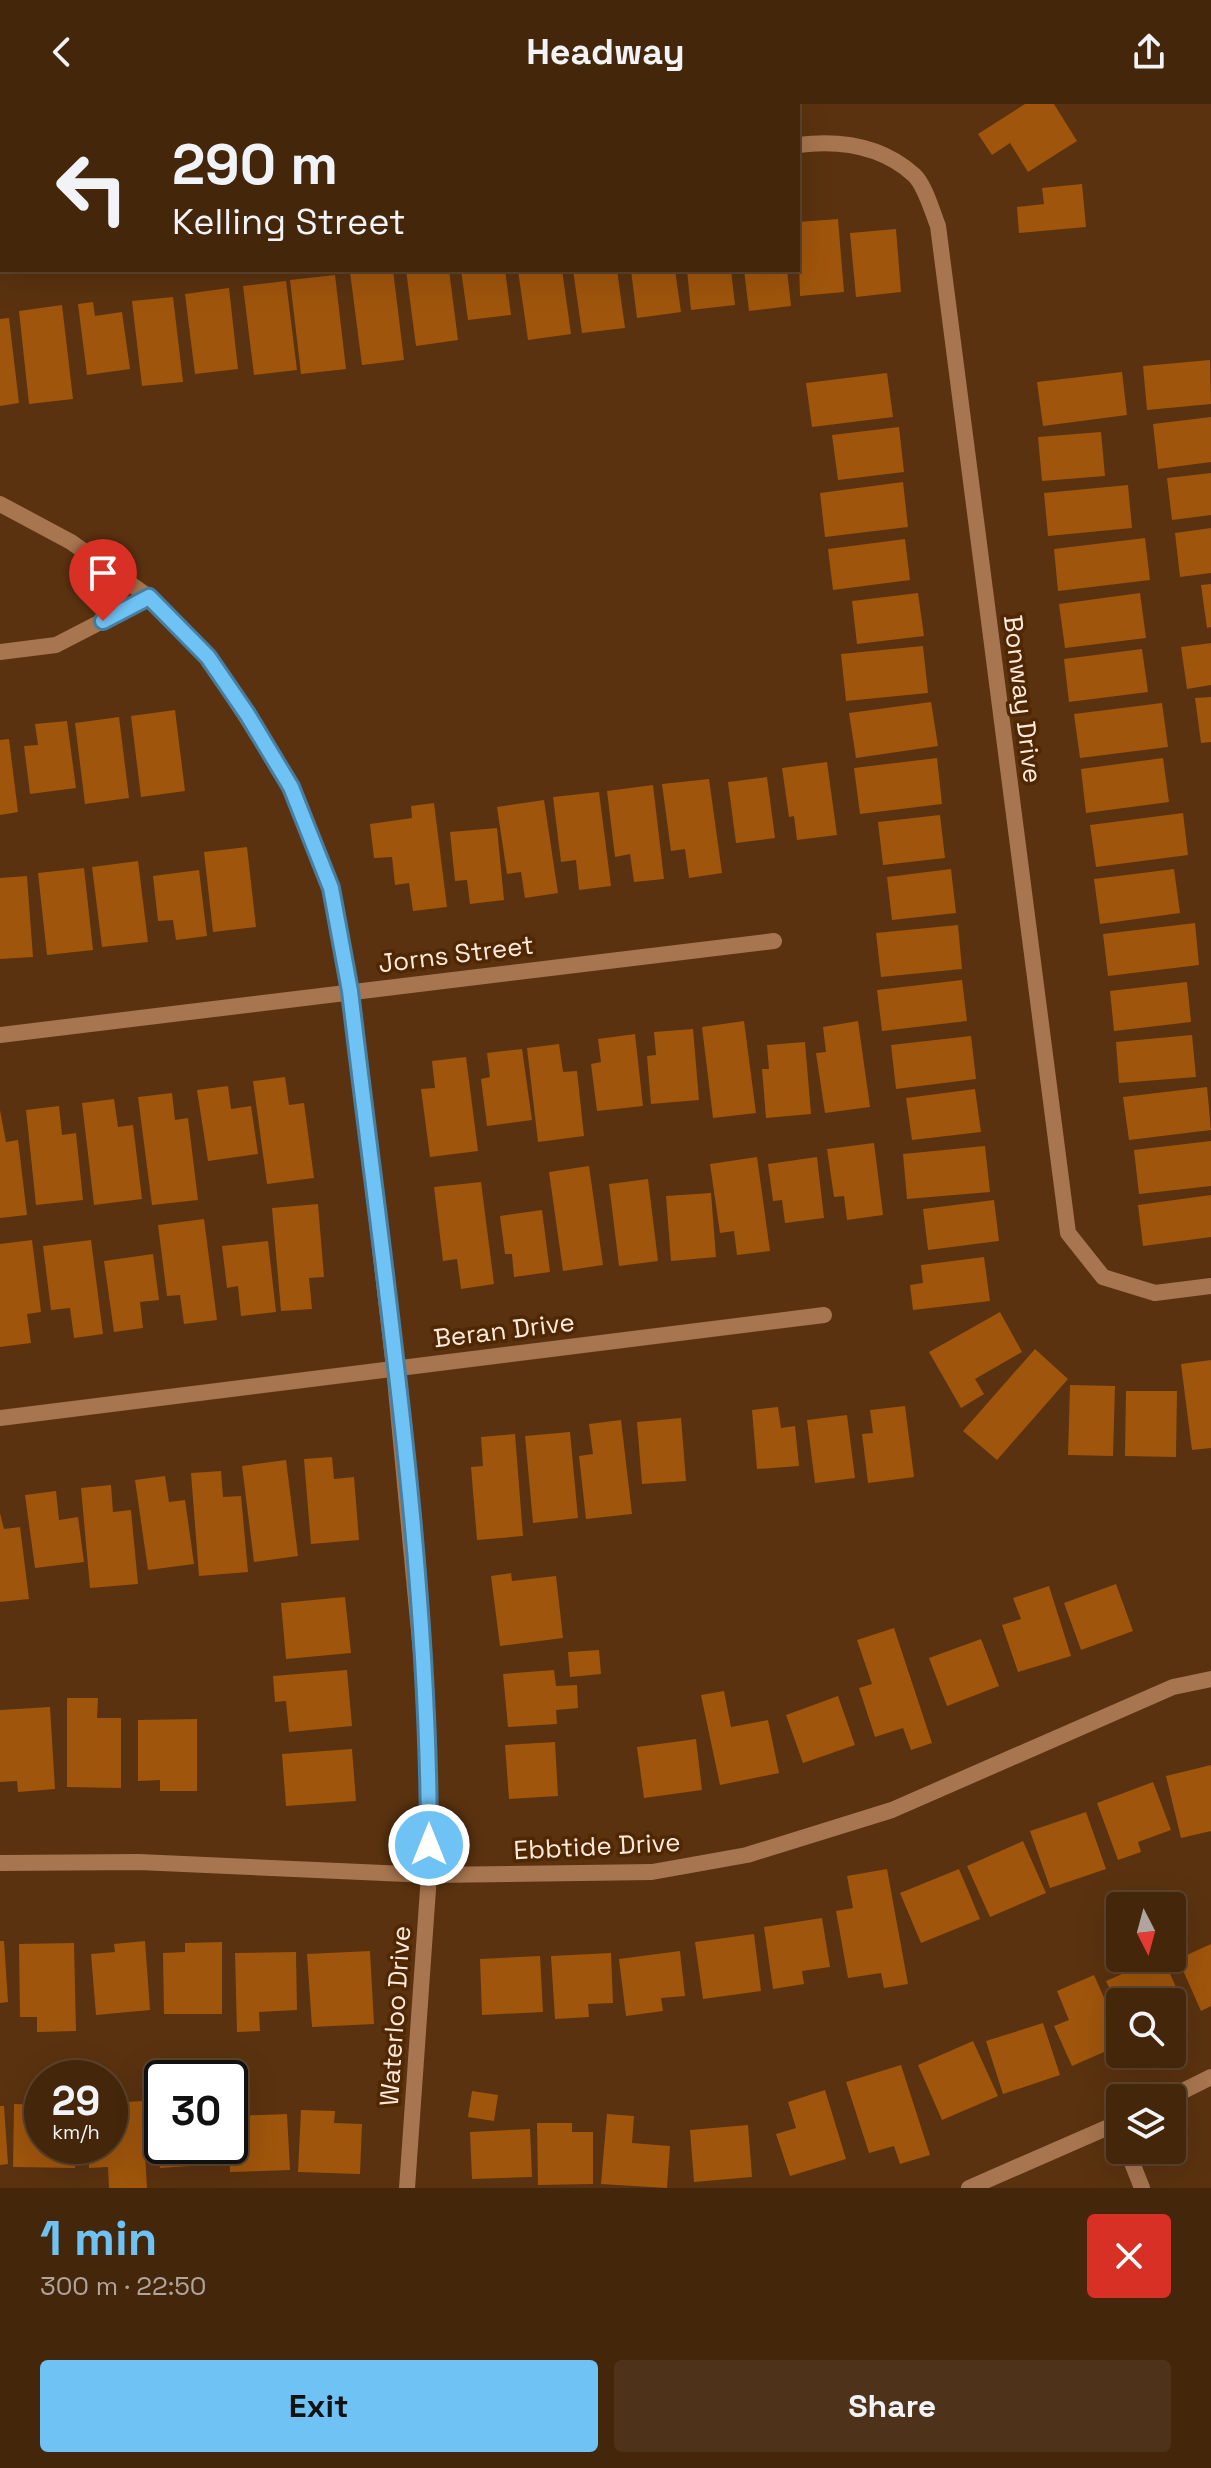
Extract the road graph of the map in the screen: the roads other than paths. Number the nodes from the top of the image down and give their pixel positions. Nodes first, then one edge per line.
1 (800, 145) edge
2 (0, 504) edge
3 (149, 597) junction
4 (0, 652) edge
5 (774, 941) dead end
6 (350, 991) junction
7 (0, 1035) edge
8 (1211, 1286) edge
9 (824, 1315) dead end
10 (394, 1368) junction
11 (0, 1418) edge
12 (1211, 1679) edge
13 (0, 1863) edge
14 (429, 1875) junction
15 (1211, 2077) edge
16 (1186, 2090) edge
17 (1106, 2131) edge
18 (1133, 2164) edge
19 (407, 2188) edge
20 (969, 2188) edge
21 (1142, 2188) edge

1 - 8 street, Bonway Drive
2 - 3 street, Waterloo Drive
3 - 4 street
3 - 6 street, Waterloo Drive
5 - 6 street, Jorns Street
6 - 7 street, Jorns Street
6 - 10 street, Waterloo Drive
9 - 10 street, Beran Drive
10 - 11 street, Beran Drive
10 - 14 street, Waterloo Drive
12 - 14 street, Ebbtide Drive
13 - 14 street, Ebbtide Drive
14 - 19 street, Waterloo Drive
15 - 16 street
17 - 20 street
18 - 21 street

